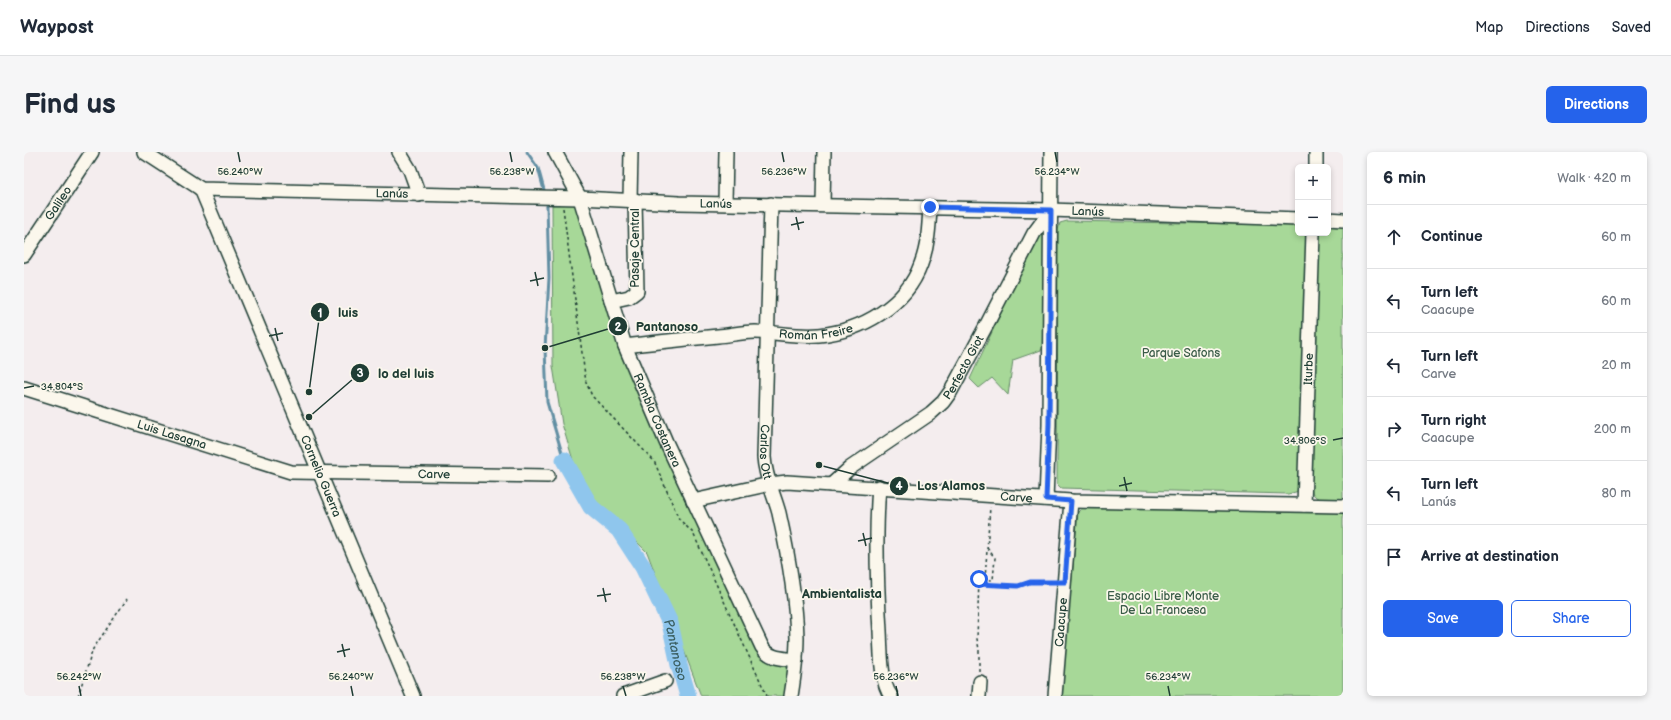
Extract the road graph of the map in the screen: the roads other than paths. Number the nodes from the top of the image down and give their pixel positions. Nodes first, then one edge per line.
1 (92, 152) edge
2 (144, 152) edge
3 (399, 152) edge
4 (555, 152) edge
5 (631, 152) edge
6 (726, 152) edge
7 (824, 152) edge
8 (1051, 152) edge
9 (1316, 152) edge
10 (1316, 164) edge
11 (201, 189) junction
12 (419, 195) junction
13 (580, 198) junction
14 (633, 200) junction
15 (725, 203) junction
16 (771, 204) junction
17 (822, 205) junction
18 (930, 207) junction
19 (1051, 210) junction
20 (1295, 219) edge
21 (1331, 219) edge
22 (1343, 220) edge
23 (1313, 236) edge
24 (24, 255) edge
25 (611, 300) junction
26 (767, 333) junction
27 (625, 346) junction
28 (24, 388) edge
29 (320, 473) junction
30 (548, 476) dead end
31 (770, 484) junction
32 (831, 485) junction
33 (879, 487) junction
34 (1046, 499) junction
35 (693, 501) junction
36 (1071, 501) junction
37 (1304, 505) junction
38 (1343, 506) edge
39 (796, 660) junction
40 (665, 681) dead end
41 (980, 682) road end
42 (889, 695) edge
43 (413, 696) edge
44 (623, 696) edge
45 (791, 696) edge
46 (979, 696) edge
47 (1055, 696) edge

1 - 24 street, Galileo
2 - 11 street
3 - 12 street
4 - 13 street, Rambla Costanera
5 - 14 street
6 - 15 street
7 - 17 street
8 - 19 street
9 - 10 street
11 - 12 street, Lanús
11 - 29 street, Cornelio Guerra
12 - 13 street, Lanús
13 - 14 street, Lanús
13 - 25 street, Rambla Costanera
14 - 15 street, Lanús
14 - 25 street, Pasaje Central
15 - 16 street, Lanús
16 - 17 street, Lanús
16 - 26 street, Carlos Ott
17 - 18 street, Lanús
18 - 19 street, Lanús
18 - 26 street, Román Freire
19 - 20 street, Lanús
19 - 32 street, Perfecto Giot
19 - 34 street
21 - 22 street
23 - 37 street, Iturbe
25 - 27 street, Rambla Costanera
26 - 27 street, Román Freire
26 - 31 street, Carlos Ott
27 - 35 street, Rambla Costanera
28 - 29 street, Luis Lasagna
29 - 30 street, Carve
29 - 43 street, Cornelio Guerra
31 - 32 street, Carve
31 - 35 street, Carve
31 - 39 street, Carlos Ott
32 - 33 street, Carve
33 - 34 street, Carve
33 - 42 street
34 - 36 street, Carve
35 - 39 street, Rambla Costanera
36 - 37 street, Carve
36 - 47 street, Caacupe
37 - 38 street, Carve
39 - 45 street, Carlos Ott
40 - 44 street
41 - 46 street

